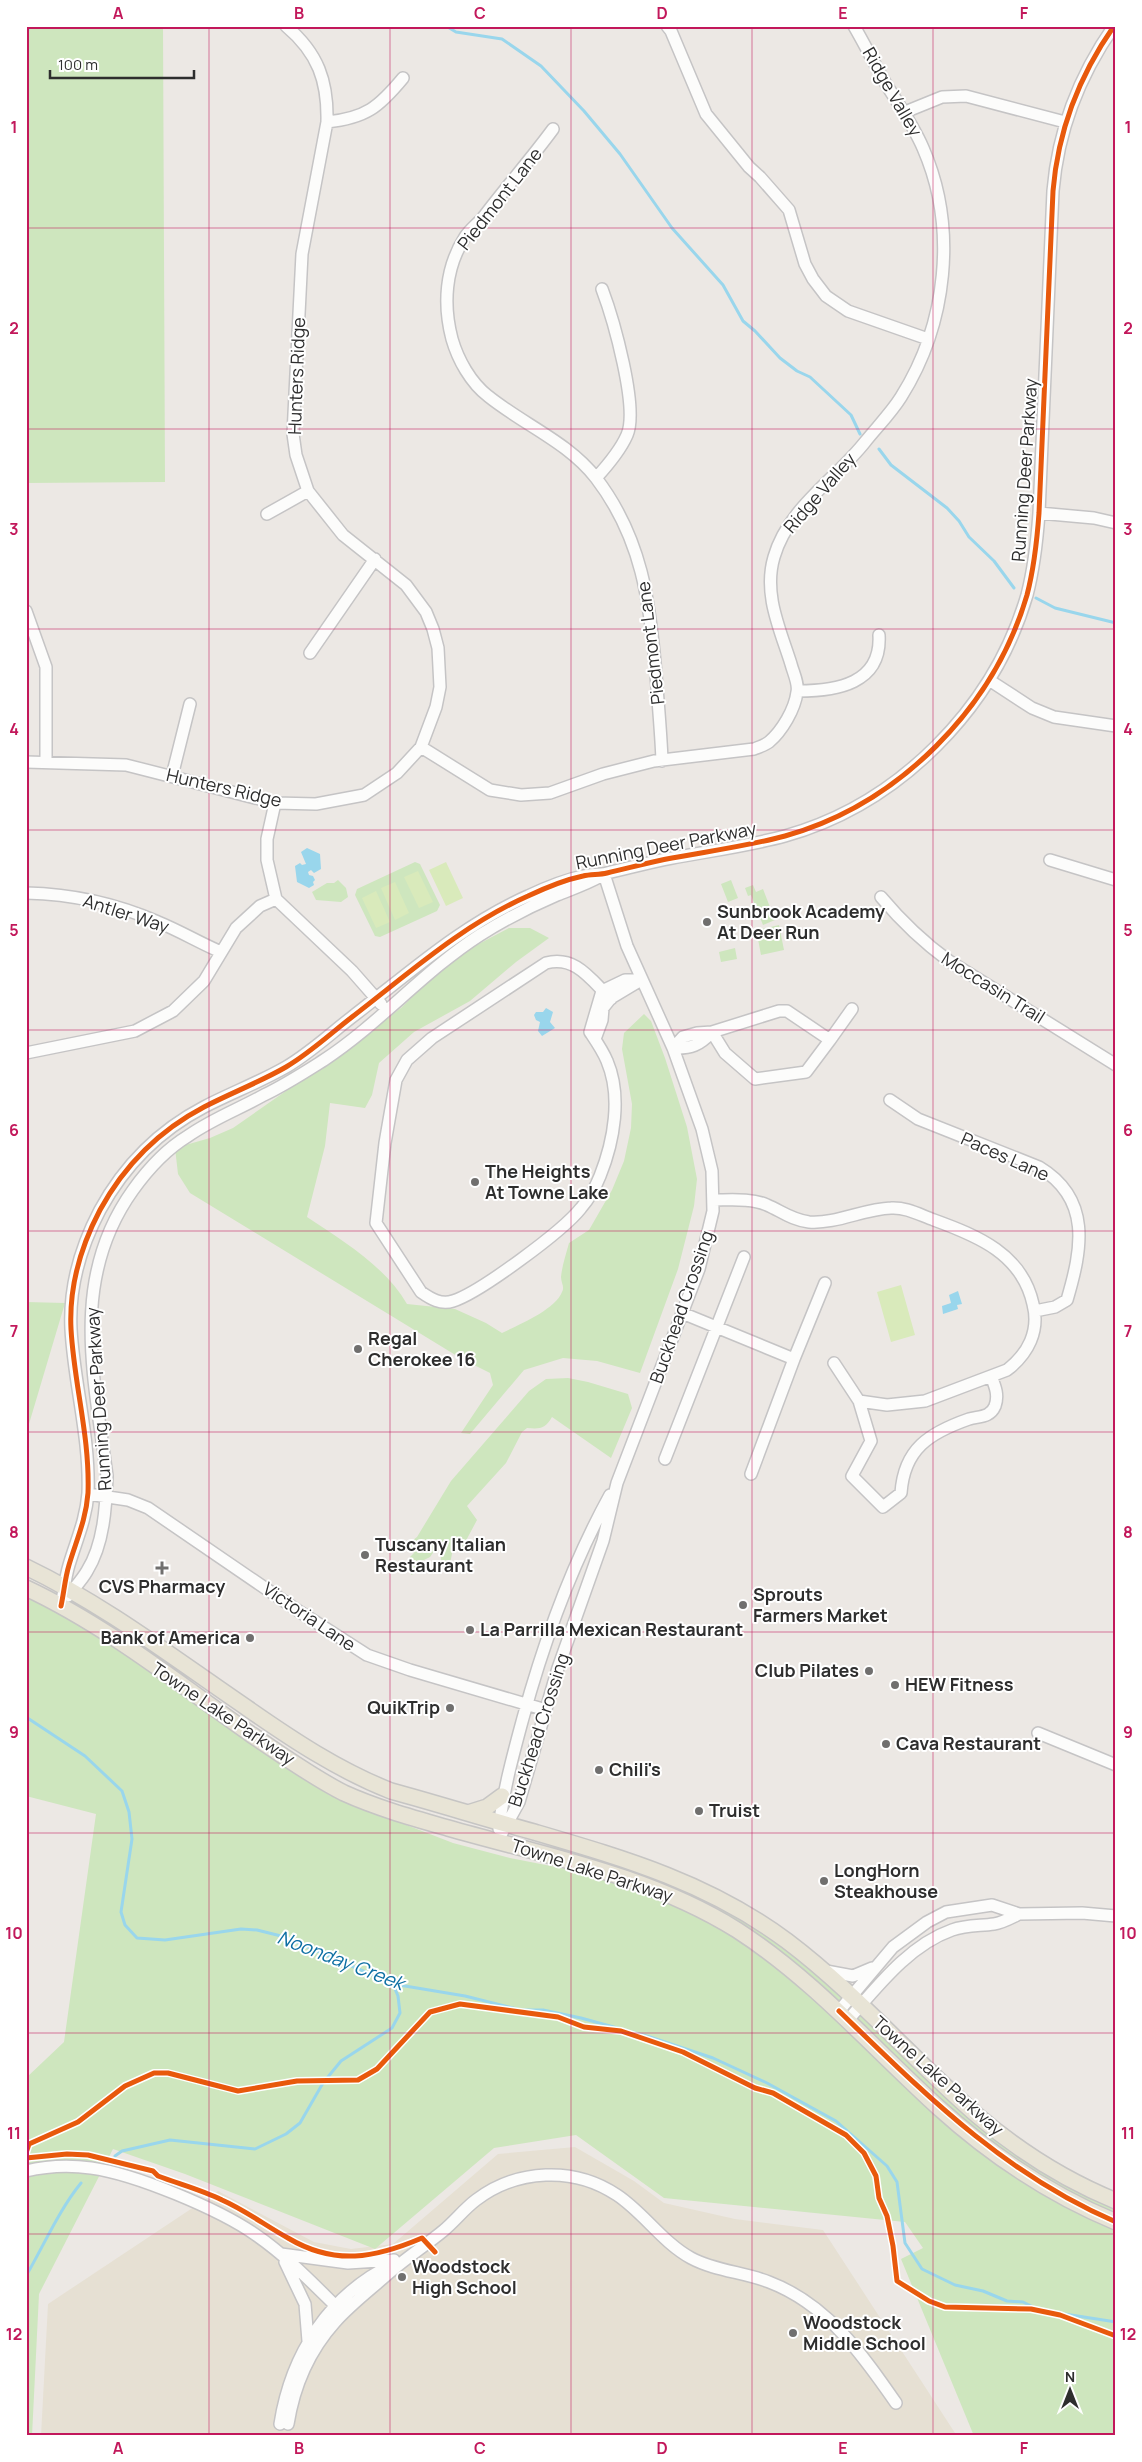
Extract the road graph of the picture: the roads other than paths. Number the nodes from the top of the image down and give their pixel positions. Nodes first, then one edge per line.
1 (286, 26) edge
2 (667, 26) edge
3 (854, 26) edge
4 (1114, 26) edge
5 (403, 78) dead end
6 (905, 112) junction
7 (327, 122) junction
8 (1065, 122) junction
9 (553, 129) dead end
10 (602, 289) dead end
11 (928, 339) junction
12 (596, 478) junction
13 (308, 491) junction
14 (1039, 513) junction
15 (267, 514) dead end
16 (1116, 524) edge
17 (375, 559) junction
18 (26, 610) edge
19 (879, 635) dead end
20 (310, 653) dead end
21 (989, 680) junction
22 (798, 691) junction
23 (190, 704) dead end
24 (1116, 726) edge
25 (421, 747) junction
26 (662, 761) junction
27 (26, 762) edge
28 (46, 762) junction
29 (172, 776) junction
30 (275, 803) junction
31 (1050, 860) dead end
32 (604, 874) junction
33 (1116, 880) edge
34 (26, 893) edge
35 (881, 897) dead end
36 (276, 899) junction
37 (221, 952) junction
38 (641, 980) junction
39 (606, 995) junction
40 (376, 999) junction
41 (852, 1009) dead end
42 (387, 1011) junction
43 (712, 1032) junction
44 (830, 1040) junction
45 (673, 1048) junction
46 (26, 1053) edge
47 (1116, 1065) edge
48 (890, 1100) dead end
49 (714, 1200) junction
50 (744, 1257) dead end
51 (825, 1282) dead end
52 (1035, 1311) junction
53 (682, 1313) junction
54 (716, 1327) junction
55 (794, 1359) junction
56 (834, 1363) dead end
57 (991, 1376) junction
58 (859, 1401) junction
59 (664, 1459) dead end
60 (751, 1474) dead end
61 (617, 1483) junction
62 (88, 1494) junction
63 (106, 1497) junction
64 (26, 1567) edge
65 (26, 1588) edge
66 (69, 1589) junction
67 (61, 1606) junction
68 (527, 1704) junction
69 (546, 1710) junction
70 (1038, 1733) dead end
71 (1116, 1765) edge
72 (502, 1796) junction
73 (468, 1813) junction
74 (503, 1824) junction
75 (497, 1842) junction
76 (1019, 1914) junction
77 (1116, 1916) edge
78 (879, 1962) junction
79 (822, 1970) junction
80 (856, 2001) junction
81 (844, 2015) junction
82 (26, 2171) edge
83 (1116, 2202) edge
84 (1116, 2222) edge
85 (280, 2253) junction
86 (405, 2258) junction
87 (335, 2305) junction
88 (343, 2313) junction
89 (308, 2343) junction
90 (896, 2403) dead end

1 - 7 street, Hunters Ridge
2 - 11 street
3 - 6 street, Ridge Valley
4 - 8 street, Running Deer Parkway
5 - 7 street
6 - 8 street
6 - 11 street, Ridge Valley
7 - 13 street, Hunters Ridge
8 - 14 street, Running Deer Parkway
9 - 12 street, Piedmont Lane
10 - 12 street
11 - 22 street, Ridge Valley
12 - 26 street, Piedmont Lane
13 - 15 street
13 - 17 street, Hunters Ridge
14 - 16 street
14 - 21 street, Running Deer Parkway
17 - 20 street
17 - 25 street, Hunters Ridge
18 - 28 street
19 - 22 street
21 - 24 street
21 - 32 street, Running Deer Parkway
22 - 26 street
23 - 29 street
25 - 26 street
25 - 30 street, Hunters Ridge
27 - 28 street, Hunters Ridge
28 - 29 street, Hunters Ridge
29 - 30 street, Hunters Ridge
30 - 36 street
31 - 33 street
32 - 38 street, Buckhead Crossing
32 - 40 street, Running Deer Parkway
32 - 42 street, Running Deer Parkway
34 - 37 street, Antler Way
35 - 47 street, Moccasin Trail
36 - 37 street
36 - 40 street
37 - 46 street
38 - 39 street
38 - 45 street, Buckhead Crossing
39 - 39 street
40 - 42 street
40 - 62 street, Running Deer Parkway
41 - 44 street
42 - 63 street, Running Deer Parkway
43 - 44 street
43 - 44 street
43 - 45 street
45 - 49 street, Buckhead Crossing
48 - 52 street, Paces Lane
49 - 52 street
49 - 53 street, Buckhead Crossing
50 - 54 street
51 - 55 street
52 - 57 street
53 - 54 street
53 - 61 street, Buckhead Crossing
54 - 55 street
54 - 59 street
55 - 60 street
56 - 58 street
57 - 58 street
57 - 58 street
61 - 68 street, Buckhead Crossing
61 - 69 street, Buckhead Crossing
62 - 63 street, Victoria Lane
62 - 66 street, Running Deer Parkway
63 - 66 street, Running Deer Parkway
63 - 68 street, Victoria Lane
64 - 66 main road, Towne Lake Parkway
65 - 67 main road, Towne Lake Parkway
66 - 67 street, Running Deer Parkway
66 - 73 main road, Towne Lake Parkway
67 - 75 main road, Towne Lake Parkway
68 - 69 street, Victoria Lane
68 - 72 street, Buckhead Crossing
69 - 74 street, Buckhead Crossing
70 - 71 street
72 - 73 main road
72 - 74 street, Buckhead Crossing
73 - 74 main road, Towne Lake Parkway
74 - 75 street, Buckhead Crossing
74 - 79 main road, Towne Lake Parkway
75 - 81 main road, Towne Lake Parkway
76 - 77 street
76 - 78 street
76 - 80 street
78 - 79 street
78 - 80 street
79 - 80 main road, Towne Lake Parkway
80 - 81 street
80 - 83 main road, Towne Lake Parkway
81 - 84 main road, Towne Lake Parkway
82 - 85 street
85 - 86 street
85 - 87 street
85 - 89 street
86 - 87 street
86 - 88 street
86 - 90 street
87 - 88 street
87 - 89 street
88 - 89 street

